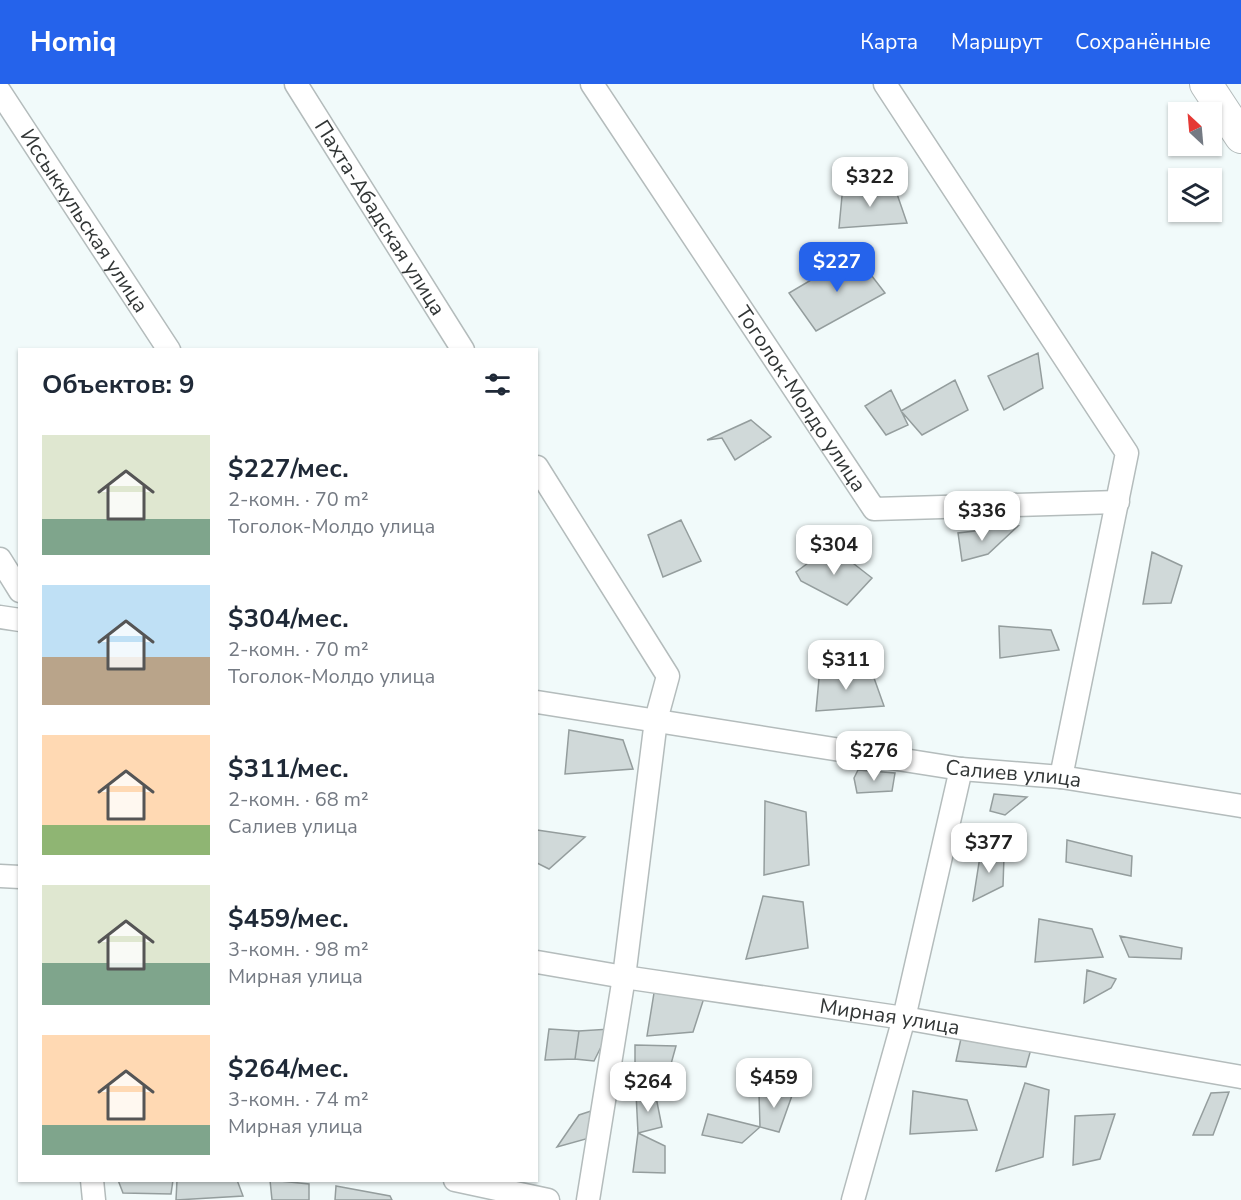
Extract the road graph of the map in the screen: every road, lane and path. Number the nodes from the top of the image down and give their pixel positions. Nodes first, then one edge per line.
1 (296, 84) edge
2 (592, 84) edge
3 (885, 84) edge
4 (1206, 84) edge
5 (0, 92) edge
6 (1241, 137) edge
7 (168, 348) edge
8 (462, 348) edge
9 (538, 469) edge
10 (1118, 502) junction
11 (0, 559) edge
12 (18, 588) edge
13 (0, 617) edge
14 (18, 620) edge
15 (538, 702) edge
16 (656, 720) junction
17 (961, 770) junction
18 (1061, 777) junction
19 (1241, 806) edge
20 (0, 876) edge
21 (18, 877) edge
22 (538, 962) edge
23 (624, 977) junction
24 (904, 1018) junction
25 (1241, 1077) edge
26 (92, 1182) edge
27 (460, 1182) edge
28 (492, 1195) edge
29 (94, 1200) edge
30 (548, 1200) edge
31 (588, 1200) edge
32 (853, 1200) edge

1 - 8 street, Пахта-Абадская улица
2 - 10 street, Тоголок-Молдо улица
3 - 10 street
4 - 6 main road
5 - 7 street, Иссыккульская улица
9 - 16 street
10 - 18 street
11 - 12 street
13 - 14 street
15 - 16 street, Салиев улица
16 - 17 street, Салиев улица
16 - 23 street
17 - 18 street, Салиев улица
17 - 24 street
18 - 19 street, Салиев улица
20 - 21 street
22 - 23 street, Мирная улица
23 - 24 street, Мирная улица
23 - 31 street
24 - 25 street, Мирная улица
24 - 32 street
26 - 29 street
27 - 28 street
28 - 30 street

